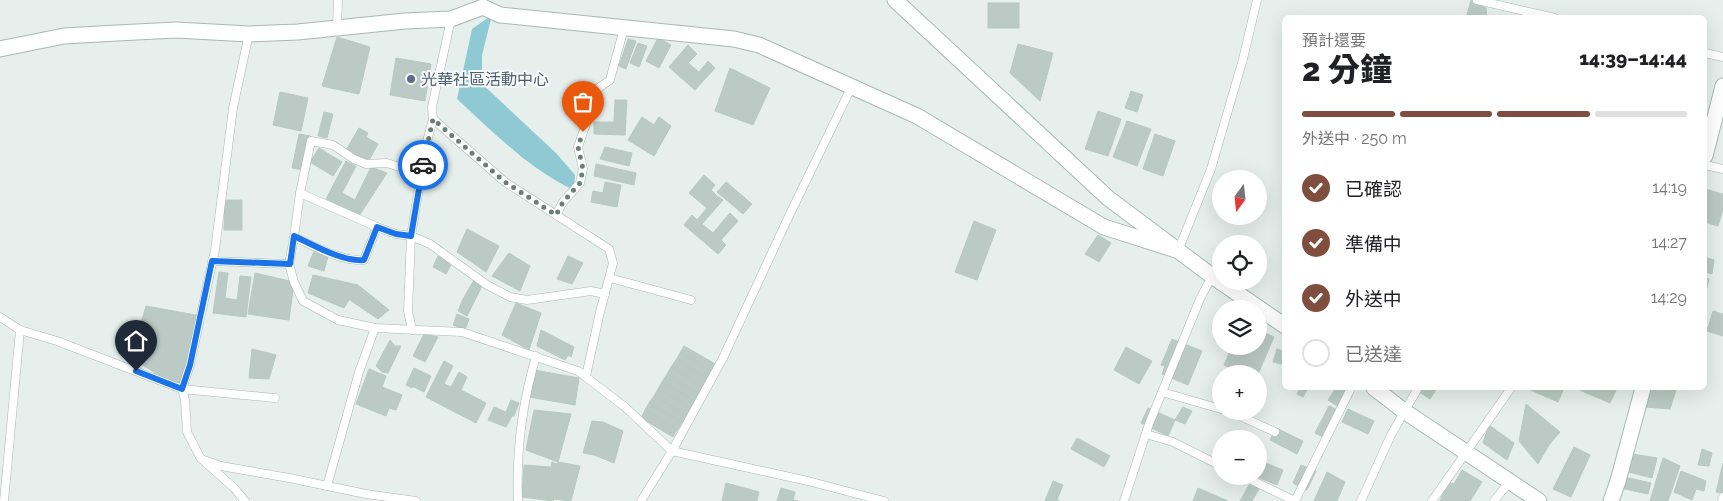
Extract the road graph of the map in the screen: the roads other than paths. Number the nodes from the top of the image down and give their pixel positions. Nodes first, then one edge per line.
1 (338, 0) edge
2 (895, 0) edge
3 (1257, 0) edge
4 (1477, 0) edge
5 (486, 3) edge
6 (1542, 15) edge
7 (451, 19) junction
8 (337, 28) junction
9 (624, 28) junction
10 (249, 34) junction
11 (0, 49) edge
12 (1707, 53) edge
13 (1723, 57) edge
14 (852, 86) junction
15 (1723, 86) edge
16 (433, 119) junction
17 (1707, 148) edge
18 (1707, 165) edge
19 (1723, 169) edge
20 (421, 174) junction
21 (300, 193) junction
22 (556, 215) junction
23 (377, 227) junction
24 (294, 236) junction
25 (411, 236) junction
26 (1178, 251) junction
27 (212, 261) junction
28 (290, 264) junction
29 (1212, 276) joint
30 (610, 278) junction
31 (1232, 290) edge
32 (605, 294) junction
33 (691, 300) dead end
34 (0, 317) edge
35 (1282, 324) edge
36 (375, 328) junction
37 (20, 330) junction
38 (412, 330) junction
39 (536, 356) junction
40 (586, 376) junction
41 (182, 389) junction
42 (1350, 390) edge
43 (1377, 390) edge
44 (1417, 390) edge
45 (1510, 390) edge
46 (1642, 390) edge
47 (1162, 392) junction
48 (275, 398) dead end
49 (1212, 406) edge
50 (1404, 411) junction
51 (1249, 420) edge
52 (1275, 432) dead end
53 (1146, 434) junction
54 (672, 451) junction
55 (1465, 451) junction
56 (202, 459) junction
57 (1212, 462) edge
58 (1510, 481) junction
59 (1262, 485) edge
60 (327, 486) junction
61 (4, 501) edge
62 (245, 501) edge
63 (416, 501) edge
64 (518, 501) edge
65 (641, 501) edge
66 (884, 501) edge
67 (1124, 501) edge
68 (1361, 501) edge
69 (1432, 501) edge
70 (1494, 501) edge
71 (1539, 501) edge
72 (1611, 501) edge

1 - 8 lane
2 - 26 street
3 - 26 lane
4 - 6 lane
5 - 7 street
5 - 9 street
7 - 8 street
7 - 16 lane
8 - 10 street
9 - 14 street
9 - 22 lane
10 - 11 street
10 - 27 lane
12 - 13 lane
14 - 26 street
14 - 54 lane
15 - 17 street
16 - 20 lane
16 - 22 lane
18 - 19 lane
20 - 21 lane
20 - 25 lane
21 - 23 lane
21 - 24 lane
22 - 30 lane
23 - 24 lane
23 - 25 lane
24 - 28 lane
25 - 32 lane
25 - 38 lane
26 - 29 street
27 - 28 lane
27 - 41 lane
28 - 36 lane
29 - 47 lane
30 - 32 lane
30 - 33 lane
31 - 35 street
32 - 40 lane
34 - 37 lane
36 - 38 lane
36 - 60 lane
37 - 41 lane
37 - 61 lane
38 - 39 lane
39 - 40 lane
39 - 64 lane
40 - 54 lane
41 - 48 lane
41 - 56 lane
42 - 59 lane
43 - 50 street
44 - 50 lane
45 - 55 lane
46 - 72 street
47 - 49 lane
47 - 53 lane
50 - 55 street
50 - 68 lane
51 - 52 lane
53 - 57 lane
53 - 67 lane
54 - 65 lane
54 - 66 lane
55 - 58 street
55 - 69 lane
56 - 60 lane
56 - 62 lane
58 - 70 lane
58 - 71 street
60 - 63 lane

